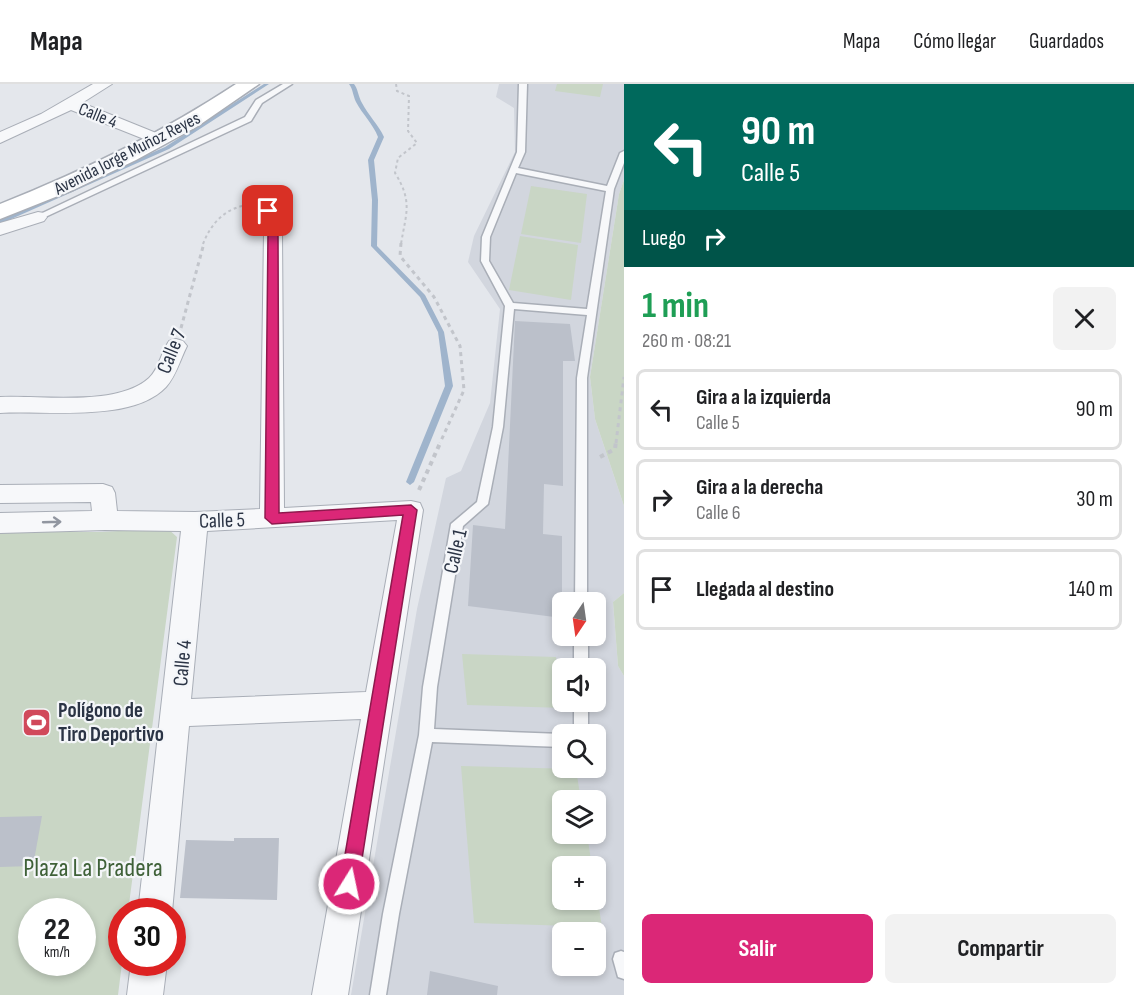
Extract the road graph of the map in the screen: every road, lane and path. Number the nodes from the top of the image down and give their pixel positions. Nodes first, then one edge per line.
1 (104, 84) edge
2 (249, 84) edge
3 (288, 84) edge
4 (396, 84) edge
5 (523, 84) edge
6 (70, 104) junction
7 (0, 138) edge
8 (160, 140) junction
9 (624, 153) edge
10 (514, 170) junction
11 (610, 189) junction
12 (268, 211) joint
13 (0, 212) edge
14 (38, 217) joint
15 (0, 229) edge
16 (510, 306) junction
17 (591, 312) junction
18 (176, 346) joint
19 (624, 377) edge
20 (0, 405) edge
21 (581, 468) junction
22 (0, 494) edge
23 (411, 510) junction
24 (272, 518) junction
25 (105, 520) junction
26 (195, 522) junction
27 (0, 523) edge
28 (581, 592) edge
29 (379, 705) junction
30 (177, 712) junction
31 (426, 735) junction
32 (552, 741) edge
33 (157, 898) edge
34 (148, 976) edge
35 (146, 995) edge
36 (330, 995) edge
37 (378, 995) edge

1 - 6 street
2 - 8 street, Avenida Jorge Muñoz Reyes
3 - 14 lane
4 - 23 path
5 - 10 lane
6 - 7 street
6 - 8 street, Calle 4
8 - 13 street, Avenida Jorge Muñoz Reyes
9 - 11 lane
10 - 11 lane
10 - 16 lane
11 - 17 lane
12 - 18 path, Calle 7
12 - 24 street
14 - 15 street, Avenida Jorge Muñoz Reyes
16 - 17 lane
16 - 31 lane, Calle 1
17 - 21 lane
18 - 20 street, Calle 7
19 - 21 path
21 - 28 lane
22 - 25 street
23 - 24 street, Calle 5
23 - 29 street
24 - 26 street, Calle 5
25 - 26 street, Calle 5
27 -> 25 street, Calle 5
26 - 30 street, Calle 4
29 - 30 street
29 - 36 street
30 - 33 street, Calle 4
31 - 32 lane
31 - 37 lane, Calle 1
34 - 35 street

